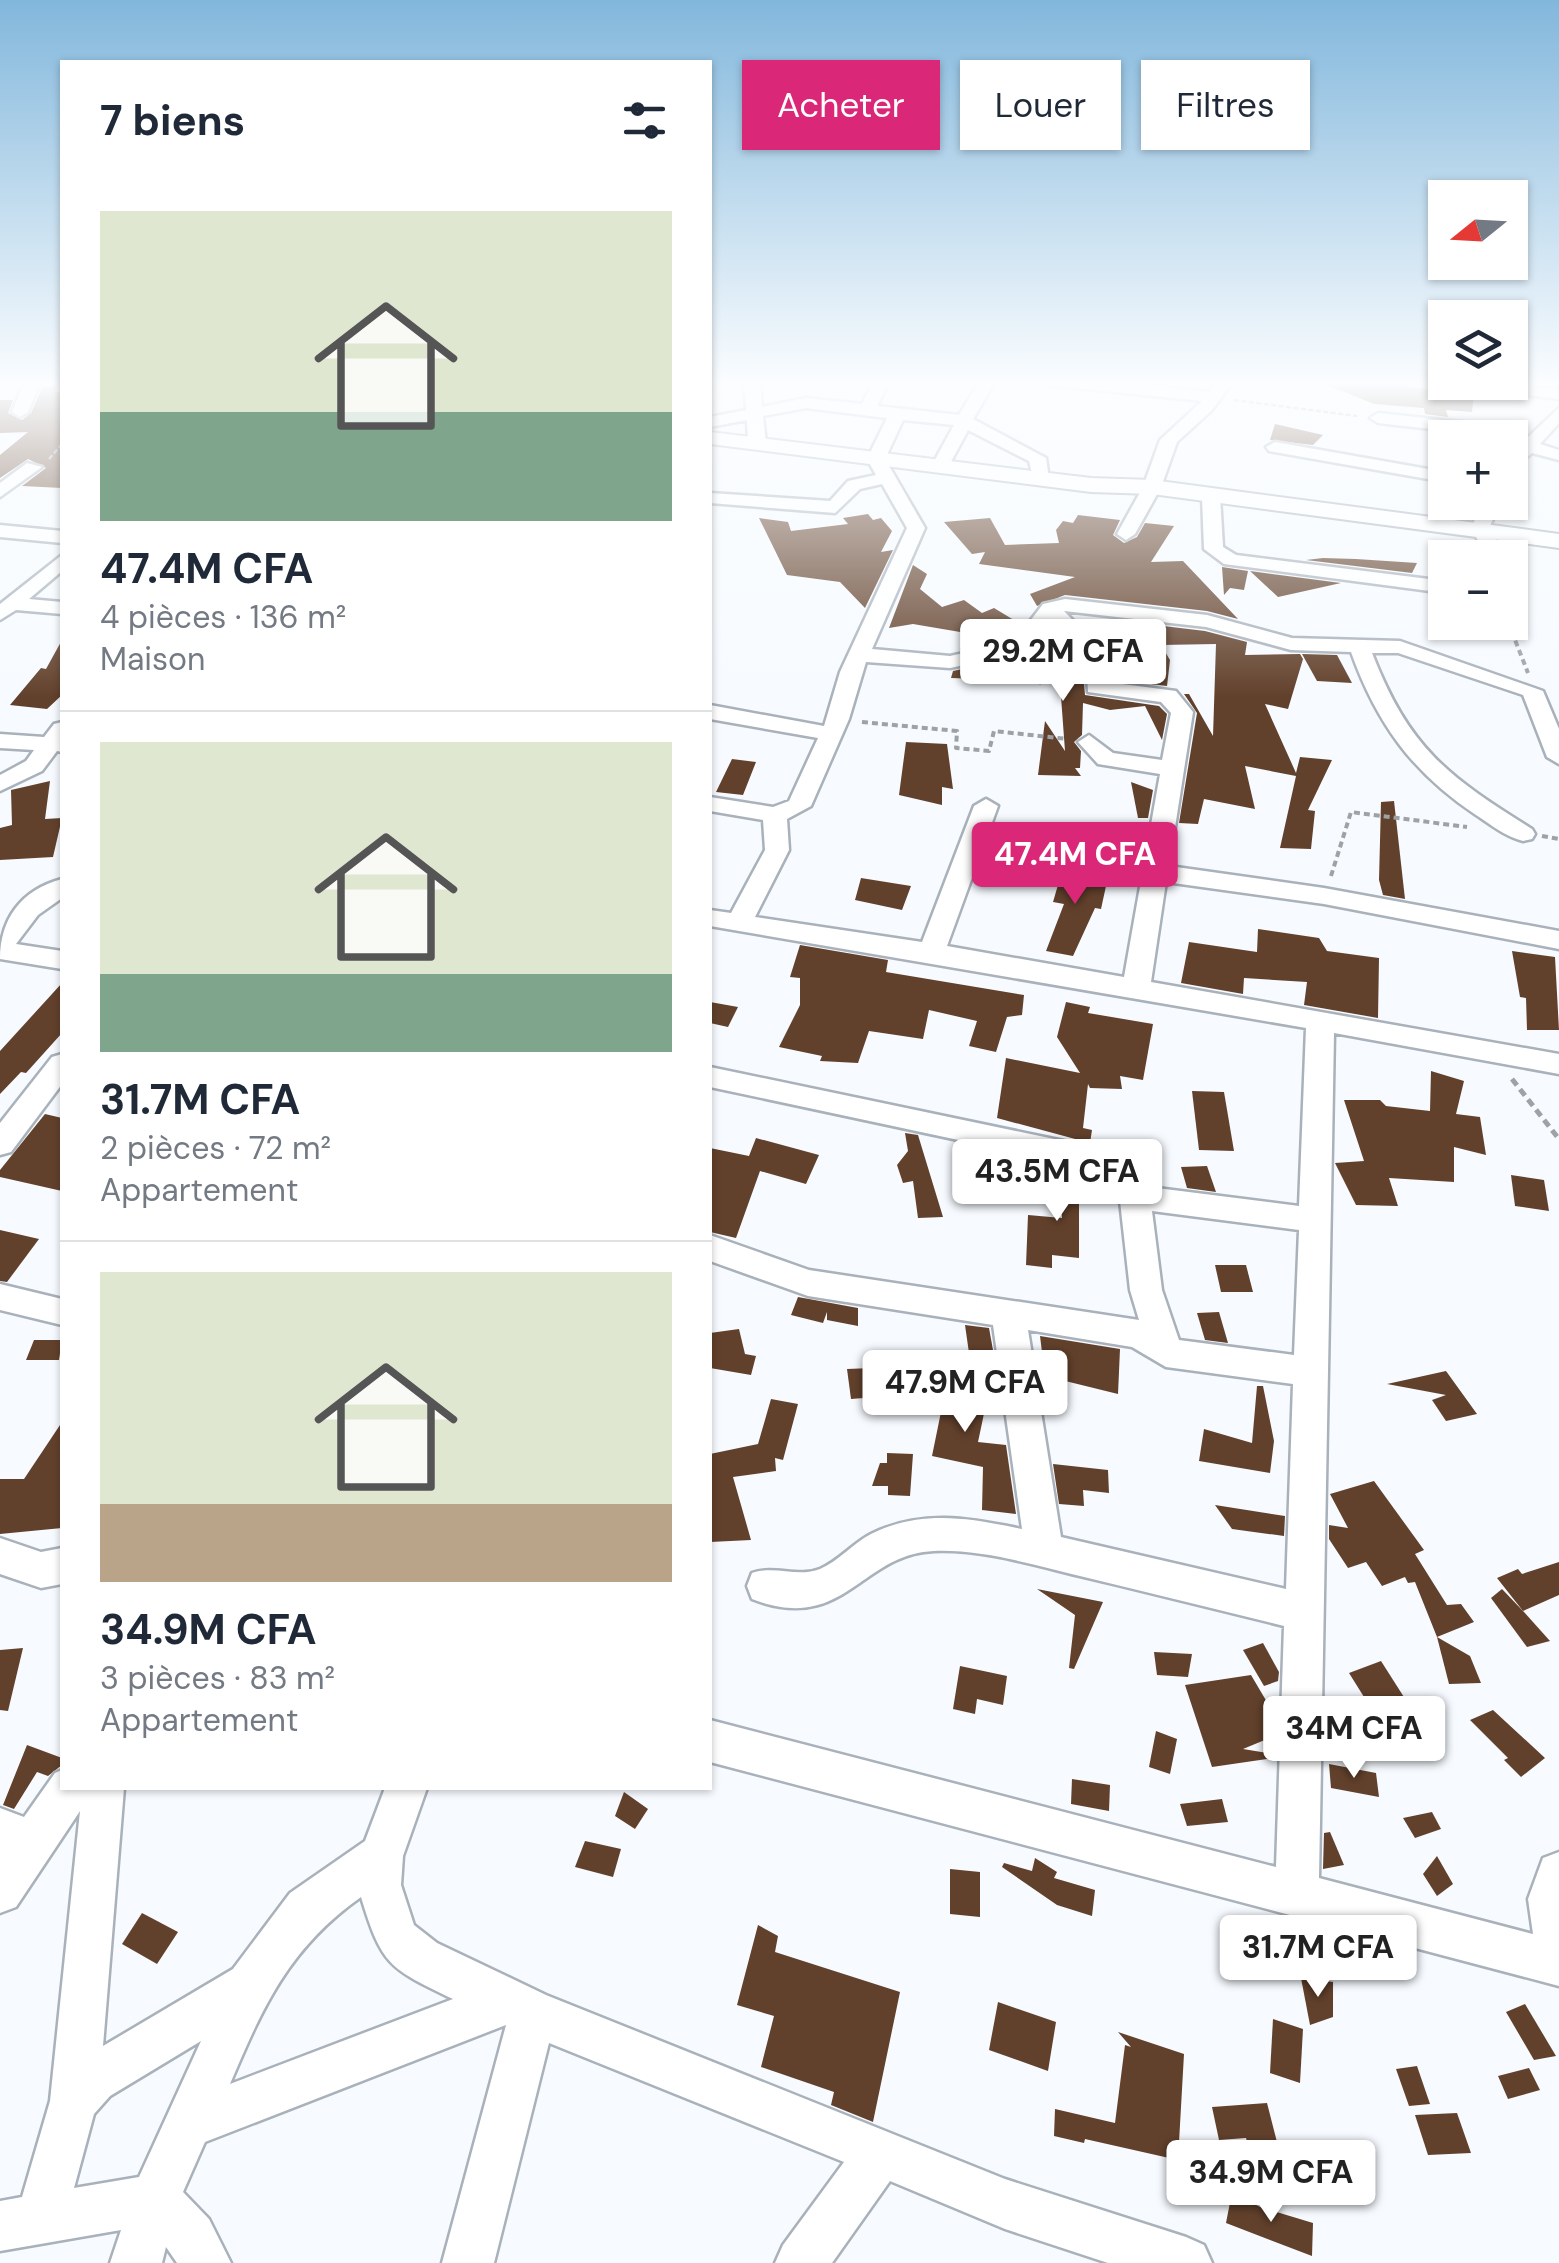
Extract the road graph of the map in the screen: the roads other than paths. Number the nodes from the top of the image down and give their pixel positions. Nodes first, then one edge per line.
1 (853, 486) edge
2 (892, 486) edge
3 (1132, 486) edge
4 (1152, 487) junction
5 (1211, 496) junction
6 (712, 498) edge
7 (1484, 520) edge
8 (1480, 528) junction
9 (0, 531) edge
10 (1126, 534) dead end
11 (60, 537) edge
12 (1487, 540) edge
13 (1559, 541) edge
14 (60, 563) edge
15 (1428, 585) edge
16 (60, 608) edge
17 (1050, 608) junction
18 (6, 609) edge
19 (1359, 646) junction
20 (862, 655) junction
21 (712, 712) edge
22 (1550, 719) edge
23 (835, 726) junction
24 (59, 739) edge
25 (0, 741) edge
26 (1089, 742) road end
27 (1559, 757) edge
28 (1170, 768) junction
29 (0, 784) edge
30 (712, 804) edge
31 (986, 806) dead end
32 (775, 815) junction
33 (1523, 834) road end
34 (1153, 872) junction
35 (60, 888) edge
36 (712, 918) edge
37 (740, 922) junction
38 (1559, 940) edge
39 (0, 948) edge
40 (932, 952) junction
41 (60, 960) edge
42 (1136, 988) junction
43 (1320, 1023) junction
44 (1559, 1064) edge
45 (60, 1067) edge
46 (712, 1077) edge
47 (0, 1144) edge
48 (1135, 1197) junction
49 (1314, 1220) junction
50 (712, 1249) edge
51 (0, 1297) edge
52 (60, 1312) edge
53 (1008, 1312) junction
54 (1166, 1353) junction
55 (1310, 1372) junction
56 (1044, 1550) junction
57 (0, 1556) edge
58 (60, 1566) edge
59 (766, 1586) dead end
60 (1303, 1612) junction
61 (712, 1742) edge
62 (68, 1790) edge
63 (103, 1790) edge
64 (405, 1790) edge
65 (17, 1836) edge
66 (380, 1856) junction
67 (1559, 1874) edge
68 (0, 1891) edge
69 (1297, 1894) junction
70 (1559, 1952) edge
71 (1559, 1963) edge
72 (249, 1984) junction
73 (519, 2007) junction
74 (74, 2101) junction
75 (188, 2124) junction
76 (881, 2153) junction
77 (156, 2199) junction
78 (20, 2222) edge
79 (136, 2263) edge
80 (205, 2263) edge
81 (468, 2263) edge
82 (801, 2263) edge
83 (1186, 2263) edge

1 - 6 street
2 - 20 street
3 - 4 street
4 - 5 street
4 - 10 street
5 - 8 street
5 - 15 street
7 - 8 street
8 - 12 street
8 - 13 street
9 - 11 street
14 - 18 street
16 - 18 street
17 - 19 street
17 - 20 street
17 - 28 street
19 - 22 street
19 - 33 street
20 - 23 street
21 - 23 street
22 - 27 street
23 - 32 street
24 - 25 street
24 - 29 street
26 - 28 street
28 - 34 street
30 - 32 street
31 - 40 street
32 - 37 street
34 - 38 street
34 - 42 street
35 - 39 street
36 - 37 street
37 - 40 street
39 - 41 street
40 - 42 street
42 - 43 street
43 - 44 street
43 - 49 street
45 - 47 street
46 - 48 street
48 - 49 street
48 - 54 street
49 - 55 street
50 - 53 street
51 - 52 street
53 - 54 street
53 - 56 street
54 - 55 street
55 - 60 street
56 - 59 street
56 - 60 street
57 - 58 street
60 - 69 street
61 - 69 street
62 - 65 street
63 - 74 street
64 - 66 street
65 - 68 street
66 - 72 street
66 - 73 street
67 - 70 street
69 - 71 street
72 - 74 street
72 - 75 street
73 - 75 street
73 - 76 street
73 - 81 street
74 - 78 street
75 - 77 street
76 - 82 street
76 - 83 street
77 - 78 street
77 - 79 street
77 - 80 street

